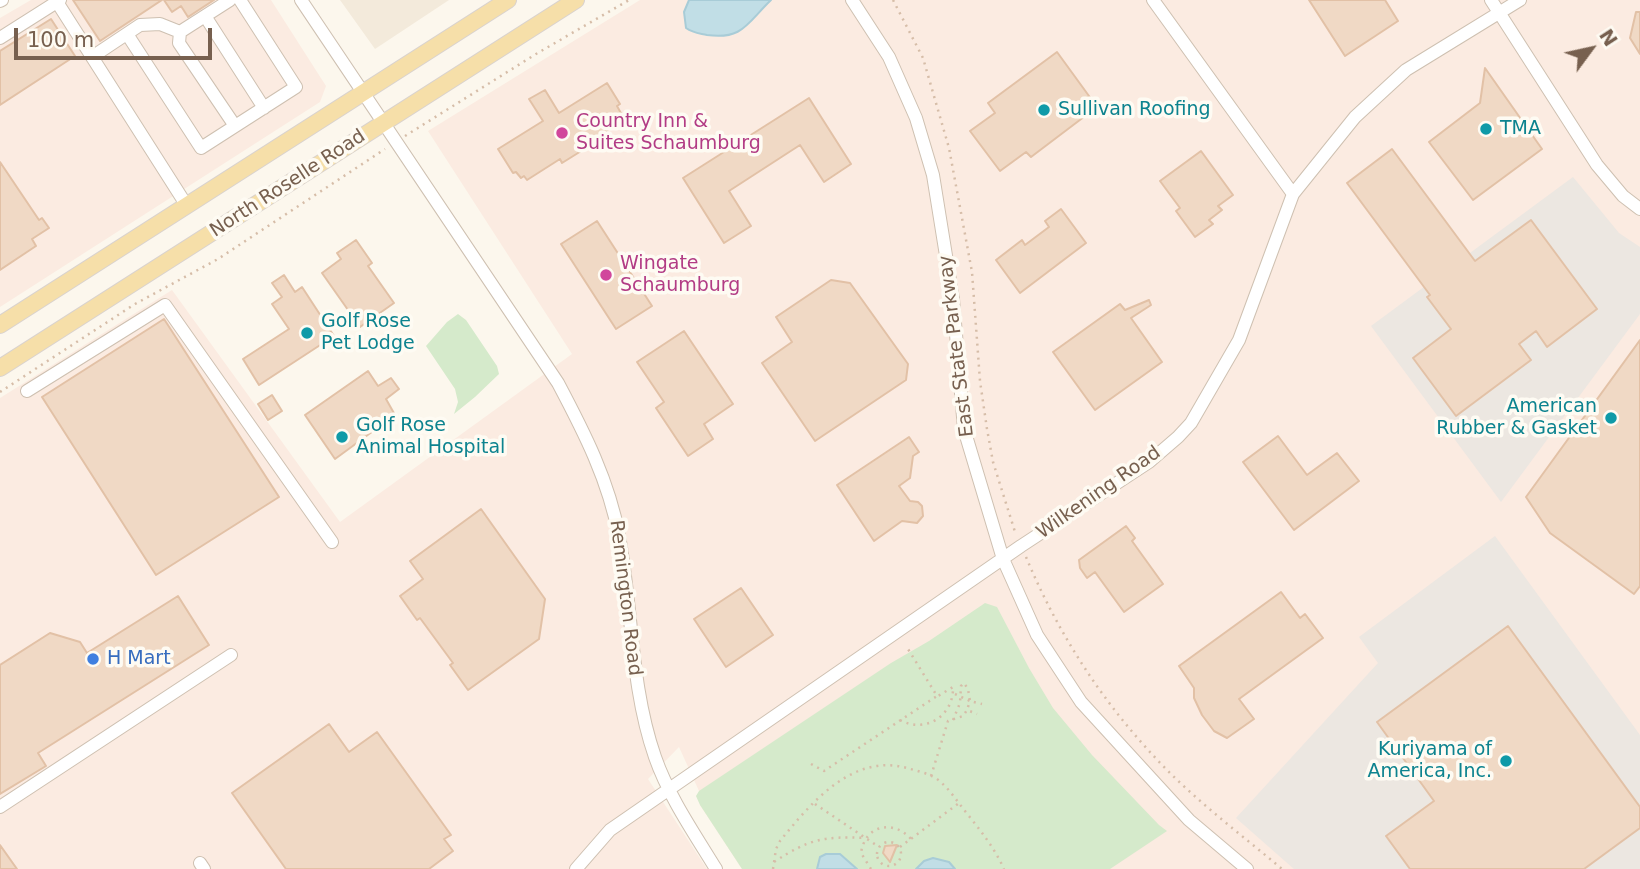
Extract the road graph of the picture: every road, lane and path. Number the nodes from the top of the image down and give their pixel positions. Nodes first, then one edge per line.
1 (230, 0) edge
2 (240, 0) edge
3 (302, 0) edge
4 (508, 0) edge
5 (576, 0) edge
6 (629, 0) edge
7 (852, 0) edge
8 (893, 0) edge
9 (1153, 0) edge
10 (1491, 0) edge
11 (1520, 0) edge
12 (58, 1) edge
13 (1499, 13) junction
14 (205, 16) junction
15 (180, 32) junction
16 (127, 34) junction
17 (0, 38) edge
18 (92, 57) junction
19 (362, 92) junction
20 (264, 108) junction
21 (382, 123) junction
22 (235, 126) junction
23 (417, 129) dead end
24 (360, 166) dead end
25 (1293, 194) junction
26 (187, 206) junction
27 (1640, 209) edge
28 (0, 325) edge
29 (0, 368) edge
30 (27, 391) dead end
31 (0, 392) edge
32 (332, 542) dead end
33 (1021, 546) junction
34 (1003, 559) junction
35 (908, 649) dead end
36 (230, 655) dead end
37 (953, 694) junction
38 (937, 696) junction
39 (961, 697) junction
40 (970, 701) junction
41 (982, 704) dead end
42 (967, 710) junction
43 (977, 713) dead end
44 (900, 720) junction
45 (953, 720) junction
46 (811, 764) dead end
47 (931, 776) junction
48 (667, 790) junction
49 (815, 803) junction
50 (959, 803) junction
51 (0, 807) edge
52 (866, 838) junction
53 (911, 839) junction
54 (879, 847) junction
55 (900, 848) junction
56 (775, 862) junction
57 (576, 869) edge
58 (716, 869) edge
59 (773, 869) edge
60 (871, 869) edge
61 (1004, 869) edge
62 (1247, 869) edge
63 (1282, 869) edge

1 - 14 street
2 - 20 street
3 - 19 street, Remington Road
4 - 19 main road, North Roselle Road
5 - 21 main road, North Roselle Road
6 - 23 path
7 - 34 street, East State Parkway
8 - 33 path
9 - 25 street
10 - 13 street
11 - 13 street, Wilkening Road
12 - 17 street
12 - 18 street
13 - 25 street, Wilkening Road
13 - 27 street
14 - 15 street
14 - 20 street
15 - 16 street
15 - 22 street
16 - 18 street
16 - 22 street
18 - 26 street
19 - 21 street, Remington Road
19 - 26 main road, North Roselle Road
20 - 22 street
21 - 29 main road, North Roselle Road
21 - 48 street, Remington Road
24 - 31 path
25 - 33 street, Wilkening Road
26 - 28 main road, North Roselle Road
30 - 32 street
33 - 34 street, Wilkening Road
33 - 63 path
34 - 48 street, Wilkening Road
34 - 62 street, East State Parkway
35 - 38 path
36 - 51 street
37 - 38 path
37 - 39 path
37 - 44 path
38 - 44 path
39 - 40 path
39 - 40 path
39 - 45 path
40 - 41 path
40 - 42 path
42 - 43 path
42 - 45 path
44 - 46 path
45 - 47 path
47 - 49 path
47 - 50 path
48 - 57 street, Wilkening Road
48 - 58 street, Remington Road
49 - 52 path
49 - 56 path
50 - 53 path
50 - 61 path
52 - 53 path
52 - 54 path
52 - 56 path
52 - 60 path
53 - 55 path
54 - 55 path
54 - 55 path
56 - 59 path

